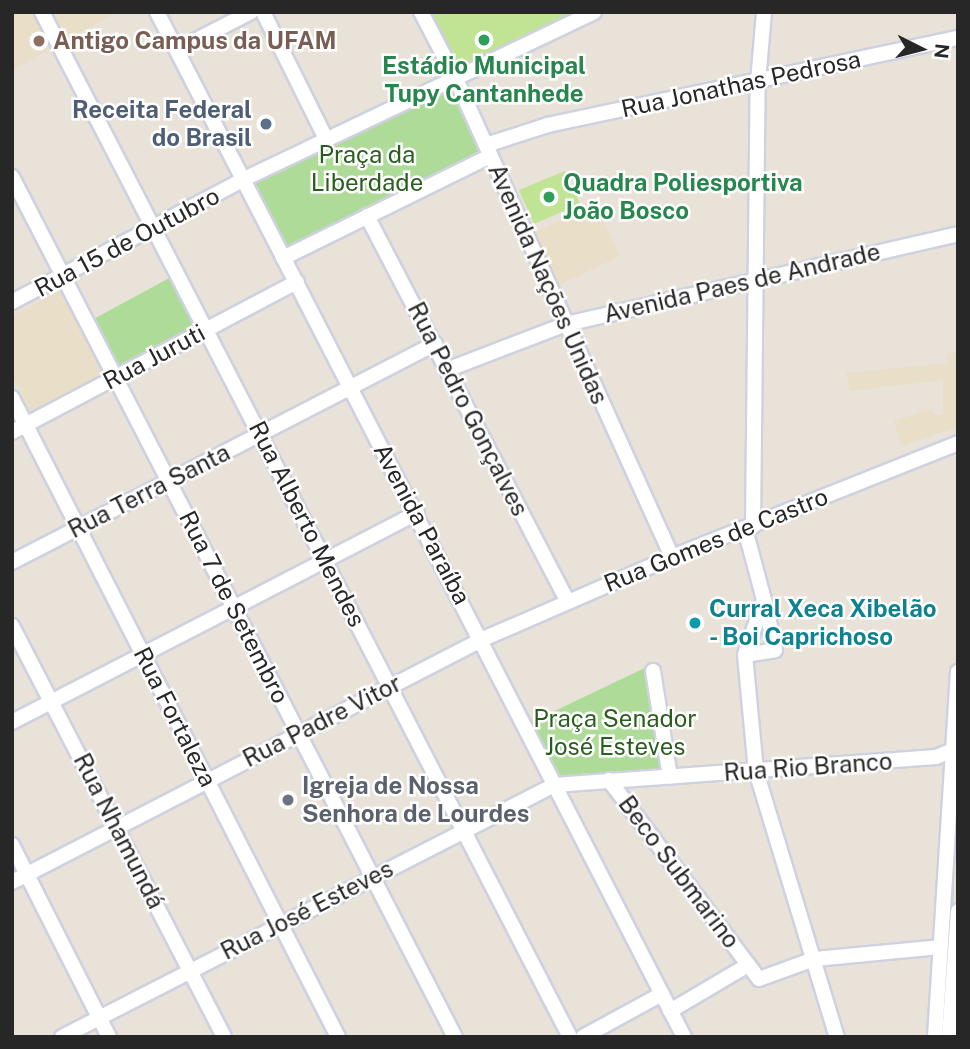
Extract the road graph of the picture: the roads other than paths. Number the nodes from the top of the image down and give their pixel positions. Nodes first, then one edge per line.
1 (42, 12) edge
2 (157, 12) edge
3 (251, 12) edge
4 (263, 12) edge
5 (421, 12) edge
6 (594, 12) edge
7 (764, 12) edge
8 (958, 38) edge
9 (177, 50) junction
10 (455, 77) junction
11 (758, 82) junction
12 (326, 139) junction
13 (488, 150) junction
14 (12, 177) edge
15 (242, 180) junction
16 (368, 216) junction
17 (154, 229) junction
18 (958, 234) edge
19 (283, 258) junction
20 (62, 276) junction
21 (754, 279) junction
22 (297, 282) junction
23 (12, 302) edge
24 (566, 324) junction
25 (206, 329) junction
26 (435, 344) junction
27 (449, 369) junction
28 (115, 378) junction
29 (349, 386) junction
30 (12, 398) edge
31 (26, 425) junction
32 (12, 432) edge
33 (260, 434) junction
34 (956, 446) edge
35 (168, 481) junction
36 (417, 513) junction
37 (79, 526) junction
38 (749, 527) junction
39 (672, 557) junction
40 (325, 560) junction
41 (12, 562) edge
42 (764, 600) junction
43 (567, 601) junction
44 (233, 608) junction
45 (12, 626) edge
46 (482, 639) junction
47 (143, 655) junction
48 (745, 655) junction
49 (653, 671) dead end
50 (958, 672) edge
51 (390, 685) junction
52 (52, 701) junction
53 (12, 722) edge
54 (299, 732) junction
55 (955, 755) edge
56 (756, 771) junction
57 (670, 777) junction
58 (208, 780) junction
59 (609, 780) junction
60 (554, 785) junction
61 (117, 827) junction
62 (464, 829) junction
63 (12, 845) edge
64 (28, 874) junction
65 (373, 876) junction
66 (12, 881) edge
67 (958, 911) edge
68 (281, 923) junction
69 (940, 947) junction
70 (814, 959) junction
71 (748, 965) junction
72 (190, 971) junction
73 (949, 978) edge
74 (662, 994) junction
75 (670, 1011) junction
76 (99, 1018) junction
77 (62, 1037) edge
78 (109, 1037) edge
79 (224, 1037) edge
80 (338, 1037) edge
81 (455, 1037) edge
82 (570, 1037) edge
83 (583, 1037) edge
84 (684, 1037) edge
85 (837, 1037) edge
86 (935, 1037) edge
87 (949, 1037) edge

1 - 17 street, Rua Alberto Mendes
2 - 9 street, Avenida Paraíba
3 - 9 street
4 - 12 street
5 - 10 street, Avenida Nações Unidas
6 - 10 street, Rua 15 de Outubro
7 - 11 street
8 - 11 street, Rua Jonathas Pedrosa
9 - 15 street, Avenida Paraíba
10 - 12 street, Rua 15 de Outubro
10 - 13 street, Avenida Nações Unidas
11 - 13 street, Rua Jonathas Pedrosa
11 - 21 street
12 - 15 street, Rua 15 de Outubro
13 - 16 street, Rua Jonathas Pedrosa
13 - 24 street, Avenida Nações Unidas
14 - 20 street, Rua 7 de Setembro
15 - 17 street, Rua 15 de Outubro
15 - 19 street, Avenida Paraíba
16 - 19 street, Rua Jonathas Pedrosa
16 - 26 street, Rua Pedro Gonçalves
17 - 20 street, Rua 15 de Outubro
17 - 25 street, Rua Alberto Mendes
18 - 21 street, Avenida Paes de Andrade
19 - 22 street, Avenida Paraíba
20 - 23 street, Rua 15 de Outubro
20 - 28 street, Rua 7 de Setembro
21 - 24 street, Avenida Paes de Andrade
21 - 38 street
22 - 25 street, Rua Juruti
22 - 29 street, Avenida Paraíba
24 - 27 street, Avenida Paes de Andrade
24 - 39 street, Avenida Nações Unidas
25 - 28 street, Rua Juruti
25 - 33 street, Rua Alberto Mendes
26 - 27 street, Rua Pedro Gonçalves
26 - 29 street, Rua Terra Santa
27 - 43 street, Rua Pedro Gonçalves
28 - 31 street, Rua Juruti
28 - 35 street, Rua 7 de Setembro
29 - 33 street, Rua Terra Santa
29 - 36 street, Avenida Paraíba
30 - 31 street, Rua Fortaleza
31 - 32 street, Rua Juruti
31 - 37 street, Rua Fortaleza
33 - 35 street, Rua Terra Santa
33 - 40 street, Rua Alberto Mendes
34 - 38 street, Rua Gomes de Castro
35 - 37 street, Rua Terra Santa
35 - 44 street, Rua 7 de Setembro
36 - 40 street
36 - 46 street, Avenida Paraíba
37 - 41 street, Rua Terra Santa
37 - 47 street, Rua Fortaleza
38 - 39 street, Rua Gomes de Castro
38 - 42 street
39 - 43 street, Rua Gomes de Castro
40 - 44 street
40 - 51 street, Rua Alberto Mendes
42 - 48 street
42 - 48 street
43 - 46 street, Rua Gomes de Castro
44 - 47 street
44 - 54 street, Rua 7 de Setembro
45 - 52 street, Rua Nhamundá
46 - 51 street, Rua Padre Vitor
46 - 60 street, Avenida Paraíba
47 - 52 street
47 - 58 street, Rua Fortaleza
48 - 56 street
49 - 57 street
50 - 55 street
51 - 54 street, Rua Padre Vitor
51 - 62 street, Rua Alberto Mendes
52 - 53 street
52 - 61 street, Rua Nhamundá
54 - 58 street, Rua Padre Vitor
54 - 65 street, Rua 7 de Setembro
55 - 56 street, Rua Rio Branco
55 - 69 street
56 - 57 street, Rua Rio Branco
56 - 70 street
57 - 59 street, Rua Rio Branco
58 - 61 street, Rua Padre Vitor
58 - 68 street, Rua Fortaleza
59 - 60 street, Rua Rio Branco
59 - 71 street, Beco Submarino
60 - 62 street, Rua José Esteves
60 - 74 street, Avenida Paraíba
61 - 64 street, Rua Padre Vitor
61 - 72 street, Rua Nhamundá
62 - 65 street, Rua José Esteves
62 - 82 street, Rua Alberto Mendes
63 - 64 street
64 - 66 street, Rua Padre Vitor
64 - 76 street
65 - 68 street, Rua José Esteves
65 - 81 street, Rua 7 de Setembro
67 - 73 street
68 - 72 street, Rua José Esteves
68 - 80 street, Rua Fortaleza
69 - 70 street
69 - 73 street
70 - 71 street
70 - 85 street
71 - 75 street
72 - 76 street, Rua José Esteves
72 - 79 street, Rua Nhamundá
73 - 86 street
73 - 87 street
74 - 75 street, Avenida Paraíba
74 - 83 street
75 - 84 street, Avenida Paraíba
76 - 77 street, Rua José Esteves
76 - 78 street

